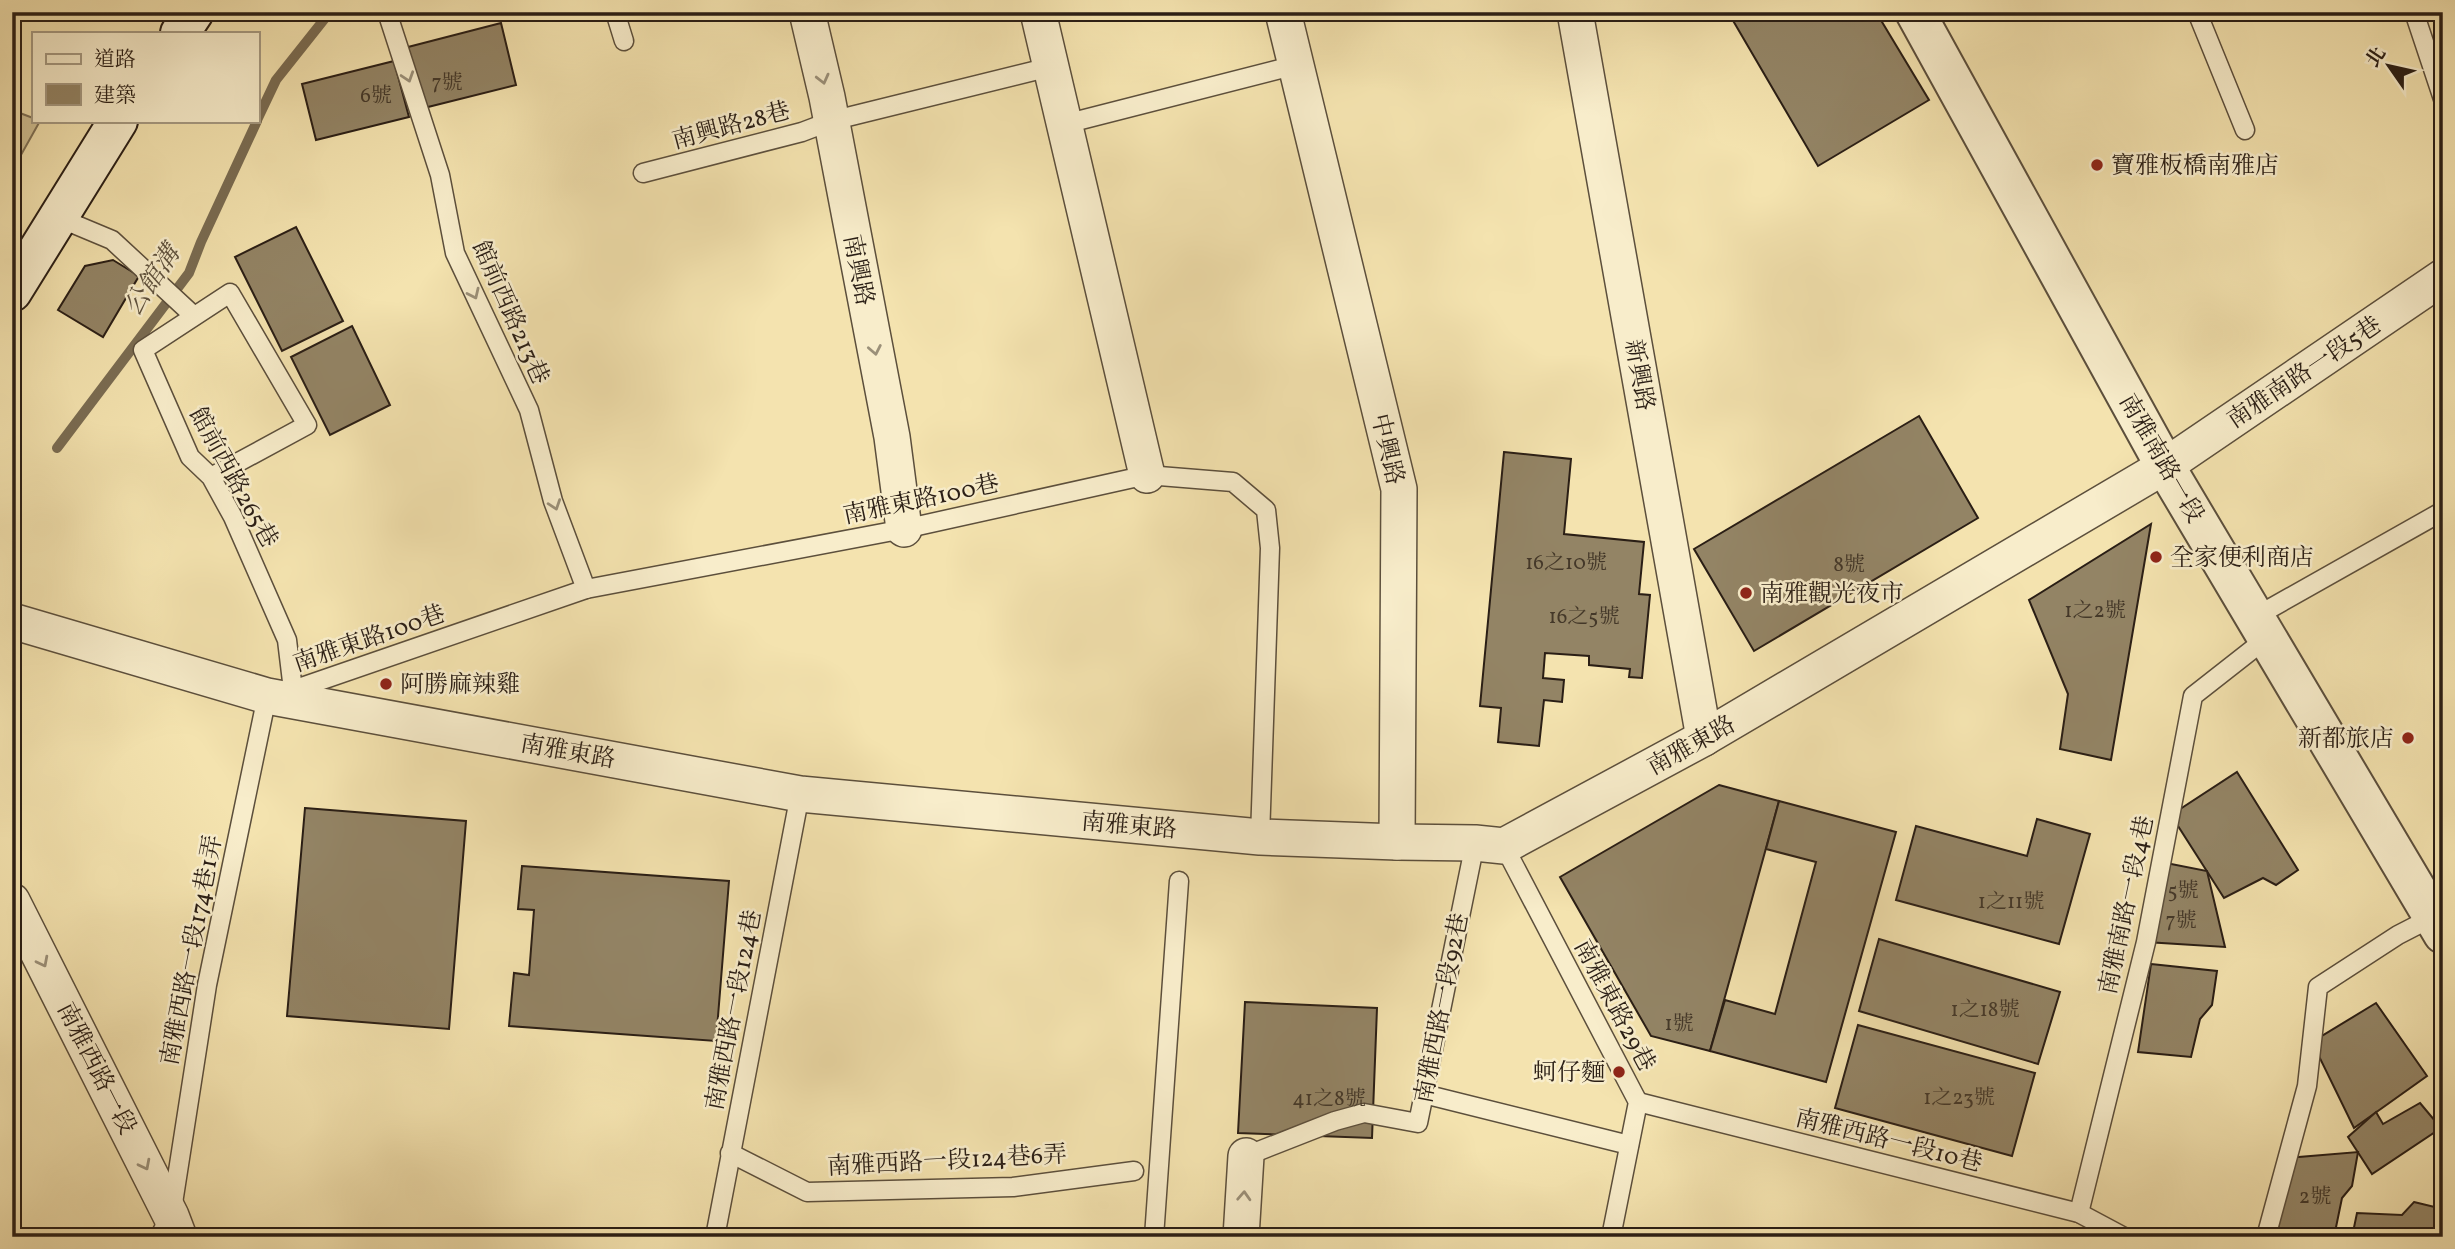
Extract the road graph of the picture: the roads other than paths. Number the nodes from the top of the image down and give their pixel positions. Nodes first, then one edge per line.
1 (194, 12) edge
2 (387, 12) edge
3 (615, 12) edge
4 (807, 12) edge
5 (1038, 12) edge
6 (1283, 12) edge
7 (1575, 12) edge
8 (1915, 12) edge
9 (2197, 12) edge
10 (2414, 12) edge
11 (181, 32) edge
12 (624, 41) dead end
13 (1296, 65) junction
14 (1050, 66) junction
15 (2443, 99) edge
16 (831, 121) junction
17 (117, 122) edge
18 (1065, 124) junction
19 (2245, 130) dead end
20 (643, 173) dead end
21 (57, 217) junction
22 (2443, 277) edge
23 (12, 292) edge
24 (194, 316) junction
25 (2165, 466) junction
26 (1147, 475) junction
27 (211, 477) junction
28 (2443, 511) edge
29 (904, 529) junction
30 (586, 589) junction
31 (12, 621) edge
32 (2261, 628) junction
33 (280, 693) junction
34 (1704, 738) junction
35 (800, 794) junction
36 (1260, 836) junction
37 (1397, 842) junction
38 (1490, 844) junction
39 (1179, 881) dead end
40 (12, 901) edge
41 (2438, 925) edge
42 (1424, 1094) junction
43 (1638, 1102) junction
44 (1629, 1145) junction
45 (730, 1153) junction
46 (1246, 1156) joint
47 (1134, 1171) dead end
48 (2079, 1213) junction
49 (170, 1230) edge
50 (715, 1237) edge
51 (1154, 1237) edge
52 (1241, 1237) edge
53 (1611, 1237) edge
54 (2124, 1237) edge
55 (2266, 1237) edge

1 - 11 street
2 -> 30 lane, 館前西路213巷
3 - 12 lane
4 -> 16 street, 南興路
5 - 14 street
6 - 13 street, 中興路
7 - 34 street, 新興路
8 - 25 street, 南雅南路一段
9 - 19 lane
10 - 15 lane
13 - 18 lane
13 - 37 street, 中興路
14 - 16 lane, 南興路28巷
14 - 18 street
16 - 20 lane, 南興路28巷
16 -> 29 street, 南興路
17 - 21 street
18 - 26 street
21 - 23 street
21 - 24 lane
22 - 25 street, 南雅南路一段5巷
24 - 27 lane, 館前西路265巷
24 - 27 lane
25 - 32 street, 南雅南路一段
25 - 34 street, 南雅東路
26 - 29 lane, 南雅東路100巷
26 - 36 lane, 南雅東路100巷
27 - 33 lane, 館前西路265巷
28 - 32 lane, 南雅南路一段4巷
29 - 30 lane, 南雅東路100巷
30 - 33 lane, 南雅東路100巷
31 - 33 street, 南雅東路
32 - 41 street, 南雅南路一段
32 - 48 lane, 南雅南路一段4巷
33 - 35 street, 南雅東路
33 - 49 lane, 南雅西路一段174巷1弄
34 - 38 street, 南雅東路
35 - 36 street, 南雅東路
35 - 45 lane, 南雅西路一段124巷
36 - 37 street, 南雅東路
37 - 38 street, 南雅東路
38 - 42 lane, 南雅西路一段92巷
38 - 43 lane, 南雅東路29巷
39 - 51 lane
40 -> 49 street, 南雅西路一段
41 - 55 lane
42 - 44 lane
42 - 46 lane, 南雅西路一段92巷
43 - 44 lane, 南雅東路29巷
43 - 48 lane, 南雅西路一段10巷
44 - 53 lane, 南雅東路29巷
45 - 47 lane, 南雅西路一段124巷6弄
45 - 50 lane, 南雅西路一段124巷
52 -> 46 street, 南雅西路一段92巷
48 - 54 lane, 南雅西路一段10巷

